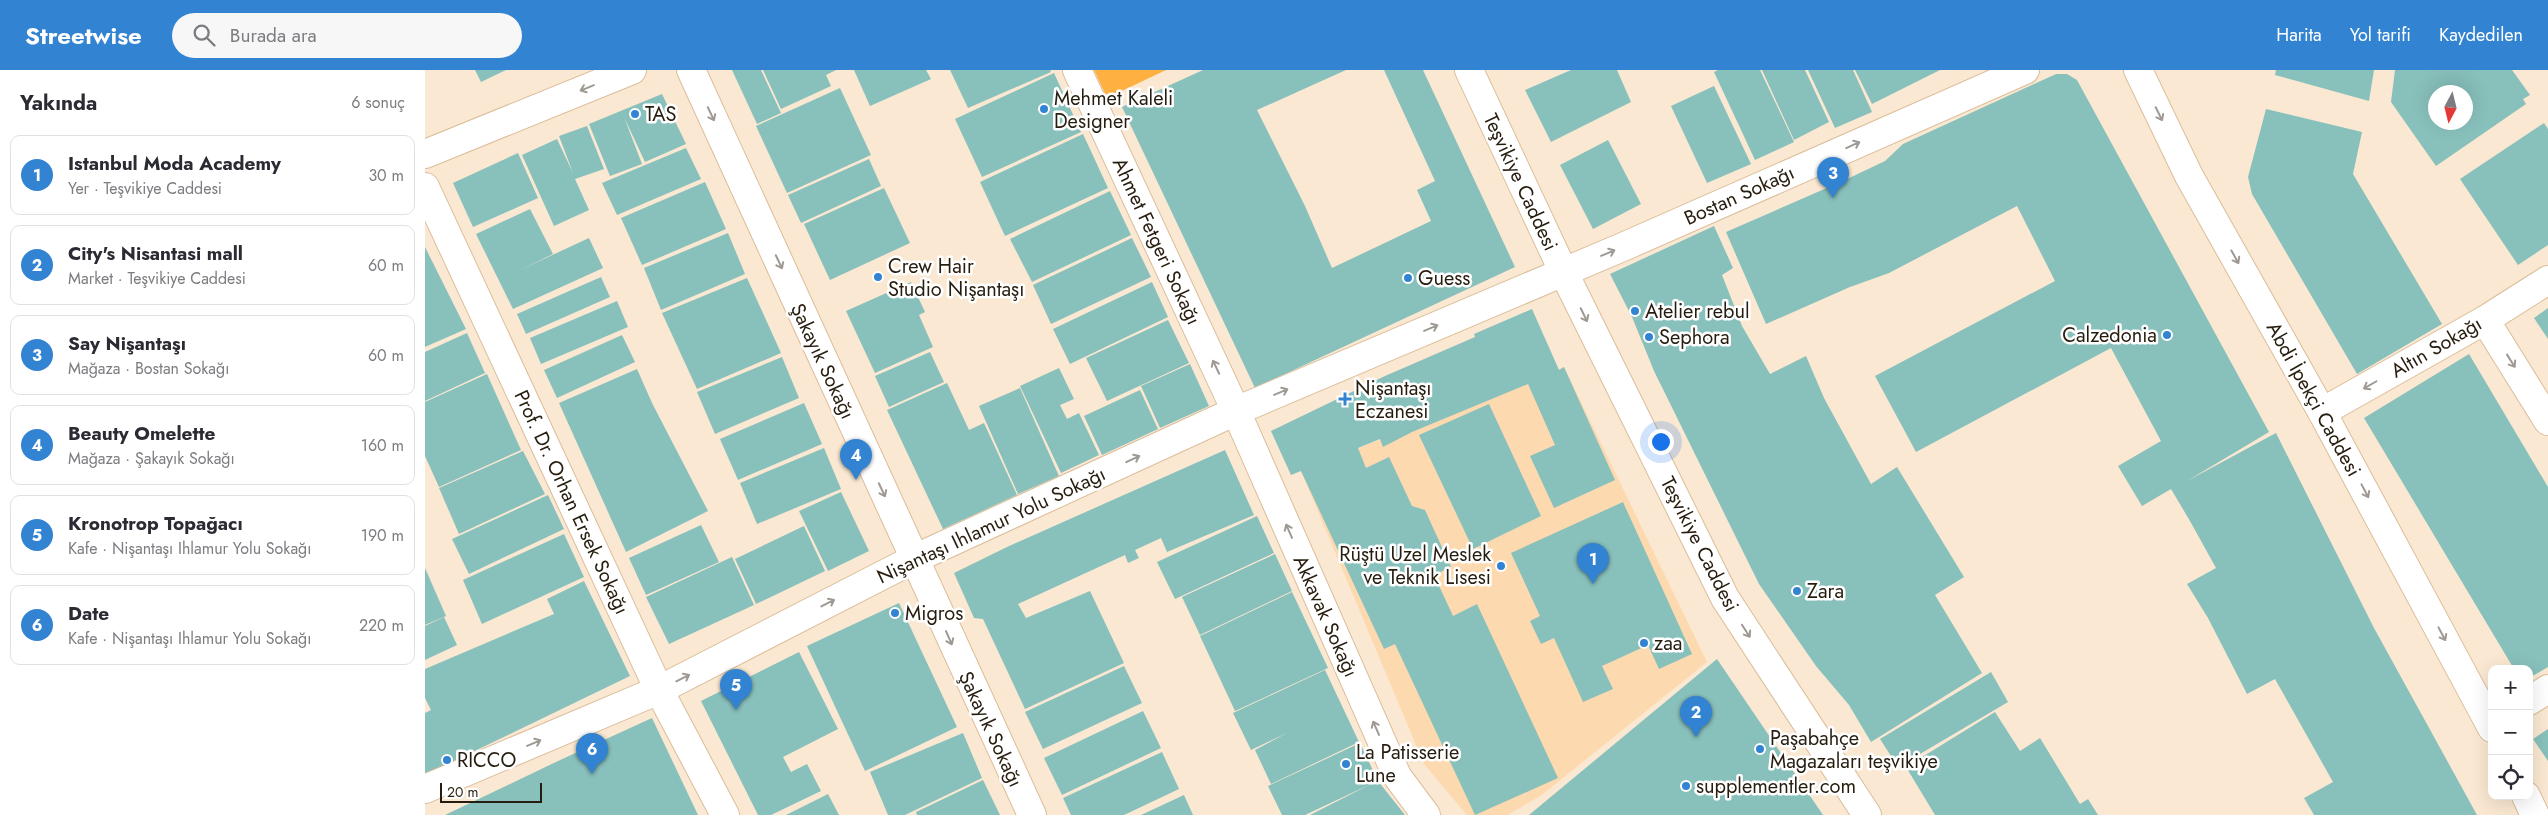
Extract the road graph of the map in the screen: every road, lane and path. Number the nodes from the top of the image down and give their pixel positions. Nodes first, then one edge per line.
1 (632, 70) edge
2 (691, 70) edge
3 (1077, 70) edge
4 (1469, 70) edge
5 (2025, 70) edge
6 (2138, 70) edge
7 (425, 154) edge
8 (425, 187) edge
9 (1563, 271) junction
10 (2548, 280) edge
11 (2485, 320) junction
12 (1237, 411) junction
13 (2322, 412) junction
14 (2548, 421) edge
15 (914, 559) junction
16 (2548, 689) edge
17 (659, 690) junction
18 (2533, 698) edge
19 (2488, 720) edge
20 (425, 789) edge
21 (2527, 800) edge
22 (725, 815) edge
23 (1031, 815) edge
24 (1426, 815) edge
25 (1867, 815) edge
26 (2535, 815) edge

1 -> 7 street
2 -> 15 street, Şakayık Sokağı
12 -> 3 street, Ahmet Fetgeri Sokağı
4 - 9 street, Teşvikiye Caddesi
9 -> 5 street, Bostan Sokağı
6 -> 13 street, Abdi İpekçi Caddesi
8 - 17 street, Prof. Dr. Orhan Ersek Sokağı
12 -> 9 street, Nişantaşı Ihlamur Yolu Sokağı
9 -> 25 street, Teşvikiye Caddesi
10 - 11 street, Altın Sokağı
11 -> 13 street, Altın Sokağı
11 -> 14 street
15 -> 12 street, Nişantaşı Ihlamur Yolu Sokağı
24 -> 12 street, Akkavak Sokağı
13 -> 19 street, Abdi İpekçi Caddesi
17 -> 15 street, Nişantaşı Ihlamur Yolu Sokağı
15 -> 23 street, Şakayık Sokağı
16 - 18 street
20 -> 17 street, Nişantaşı Ihlamur Yolu Sokağı
17 - 22 street, Prof. Dr. Orhan Ersek Sokağı
21 - 26 street

